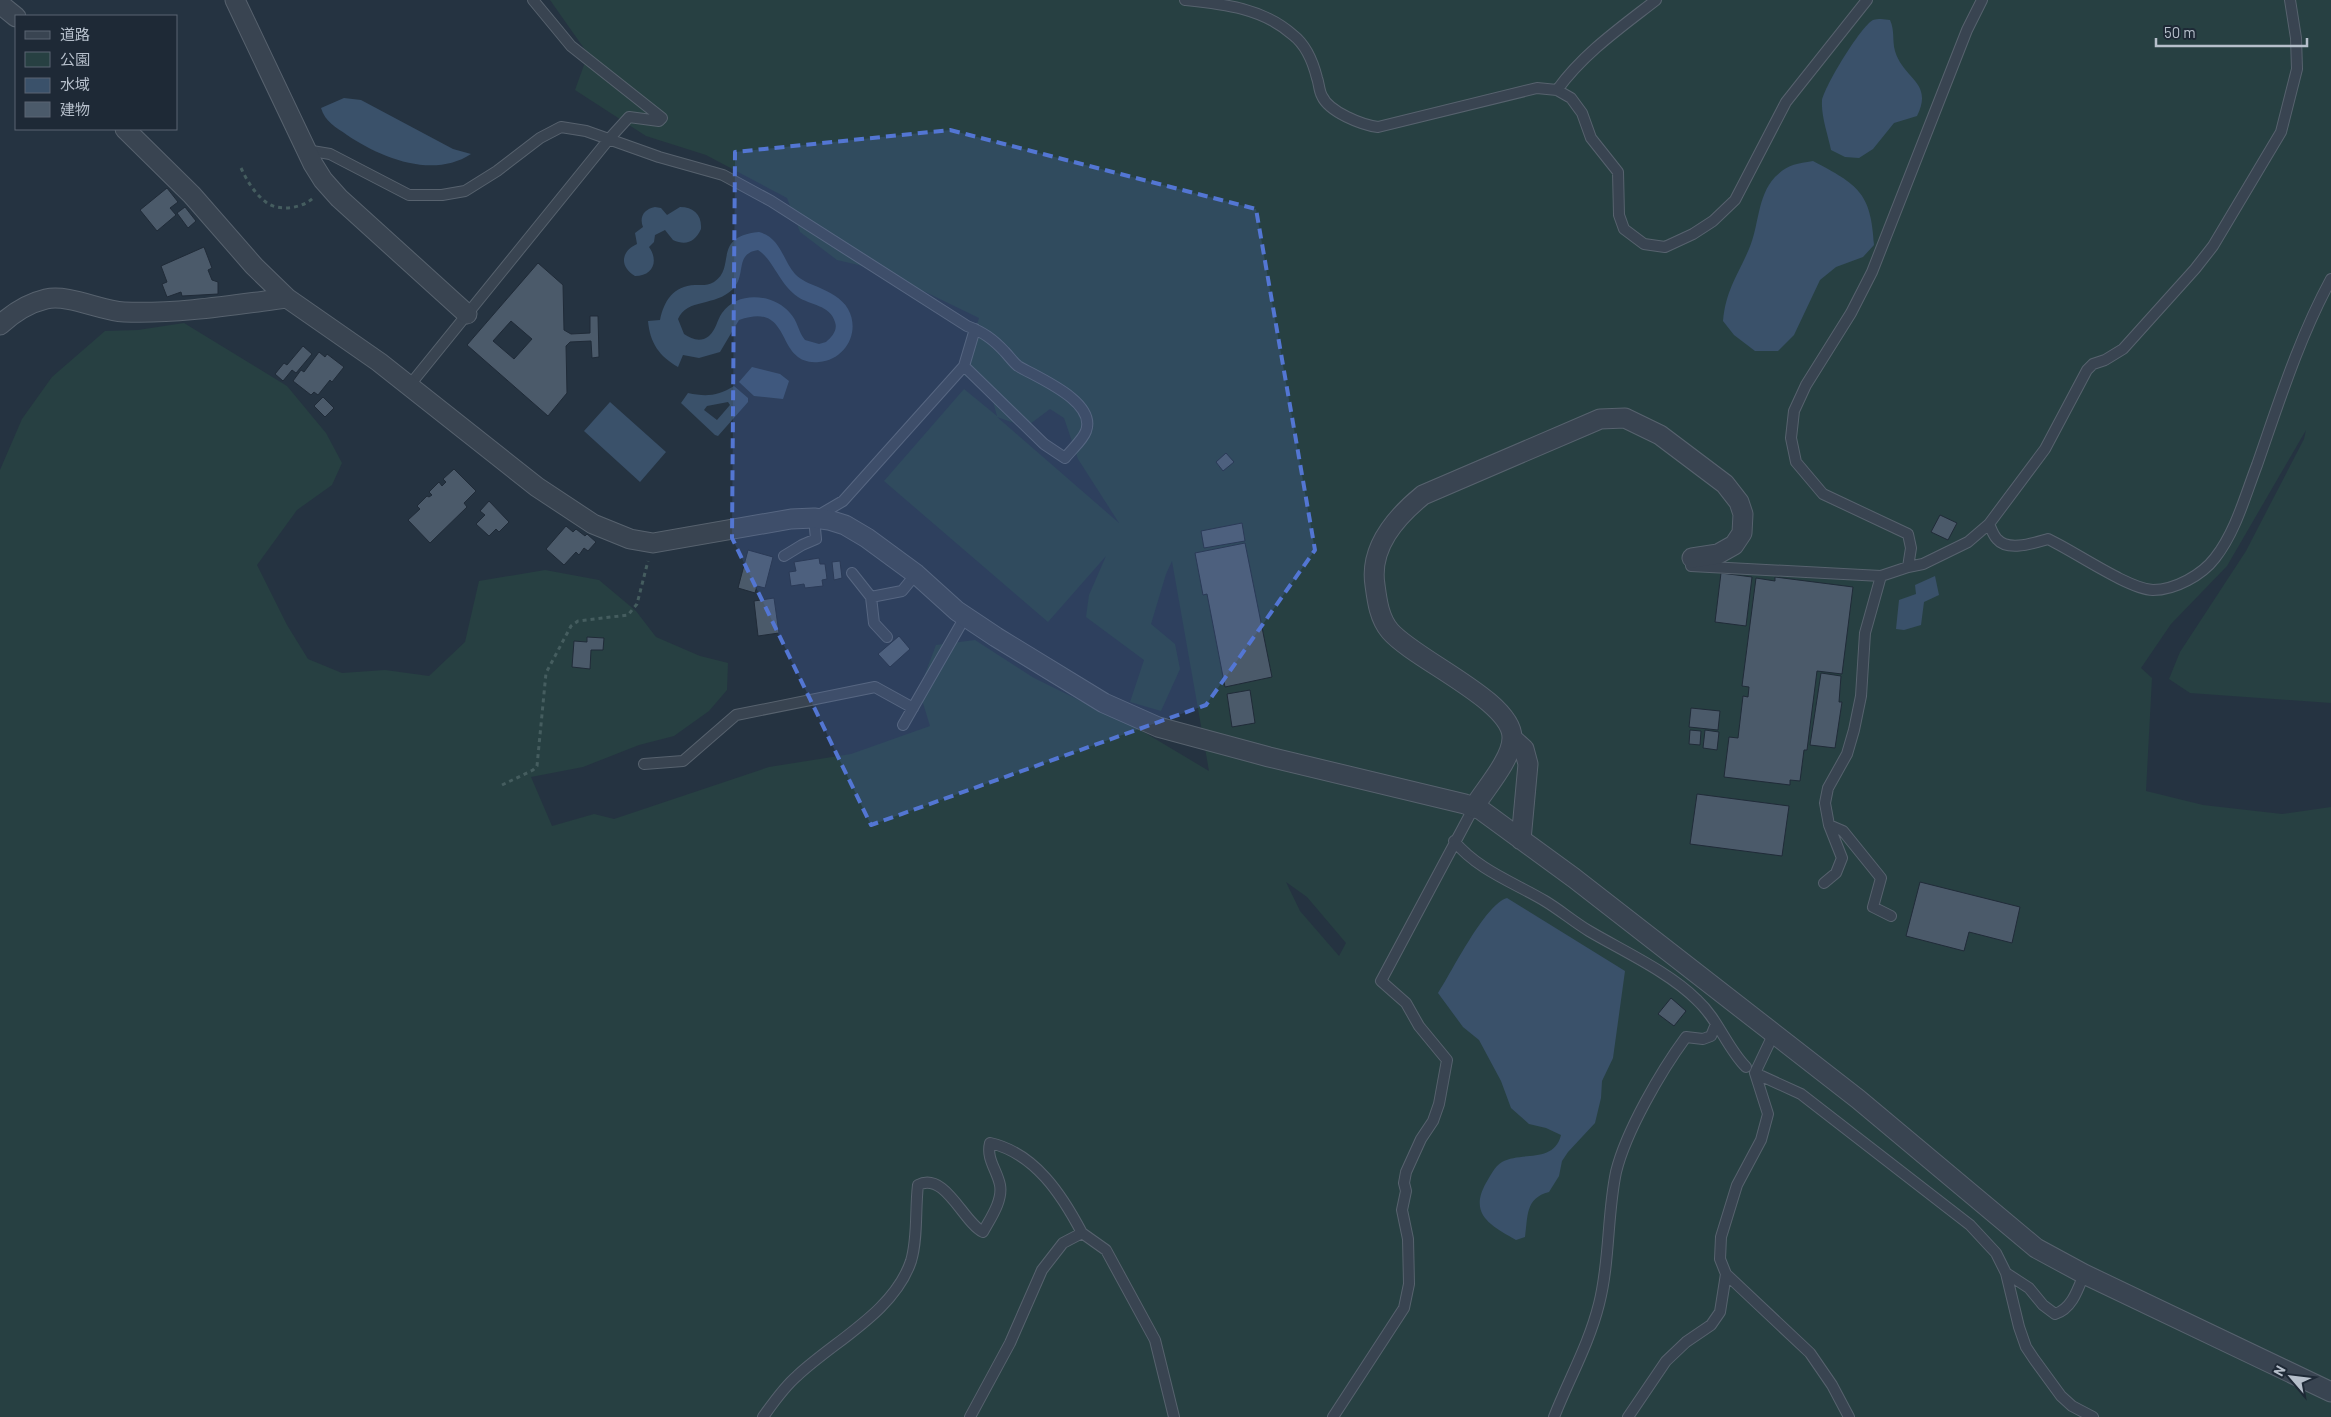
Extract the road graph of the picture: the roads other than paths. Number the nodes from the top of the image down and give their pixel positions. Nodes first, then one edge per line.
1 (235, 0) edge
2 (533, 0) edge
3 (1185, 0) edge
4 (1656, 0) edge
5 (1867, 0) edge
6 (1982, 0) edge
7 (2290, 0) edge
8 (0, 4) edge
9 (15, 16) edge
10 (1557, 90) junction
11 (126, 130) edge
12 (609, 139) junction
13 (306, 150) junction
14 (2331, 279) edge
15 (287, 298) junction
16 (467, 314) junction
17 (0, 325) edge
18 (974, 329) junction
19 (964, 366) junction
20 (409, 386) junction
21 (814, 518) junction
22 (1989, 524) junction
23 (784, 556) dead end
24 (1692, 562) joint
25 (1908, 567) junction
26 (852, 573) dead end
27 (916, 574) junction
28 (1881, 576) junction
29 (871, 597) junction
30 (965, 617) junction
31 (887, 637) dead end
32 (913, 708) junction
33 (903, 725) dead end
34 (1512, 738) junction
35 (644, 764) dead end
36 (1474, 807) junction
37 (1829, 824) junction
38 (1521, 840) junction
39 (1454, 841) junction
40 (1824, 883) dead end
41 (1891, 916) dead end
42 (1716, 1024) junction
43 (1774, 1033) junction
44 (1746, 1068) dead end
45 (1755, 1073) junction
46 (1082, 1233) junction
47 (2006, 1273) junction
48 (1726, 1274) junction
49 (2084, 1274) junction
50 (2331, 1392) edge
51 (763, 1417) edge
52 (970, 1417) edge
53 (1174, 1417) edge
54 (1333, 1417) edge
55 (1554, 1417) edge
56 (1628, 1417) edge
57 (1849, 1417) edge
58 (2092, 1417) edge

1 - 13 street
2 - 12 lane
3 - 10 lane
4 - 10 lane
5 - 10 lane
6 - 25 lane
7 - 22 lane
8 - 9 street
11 - 15 street
12 - 13 lane
12 - 16 lane
12 - 18 lane
13 - 16 street
14 - 22 lane
15 - 17 street
15 - 20 street
16 - 20 lane
18 - 19 lane
18 - 19 lane
19 - 21 lane
20 - 21 street
21 - 23 lane
21 - 27 street
22 - 25 lane
24 - 28 lane
24 - 34 street
25 - 28 lane
26 - 29 lane
27 - 29 lane
27 - 30 street
28 - 37 lane
29 - 31 lane
30 - 32 lane
30 - 36 street
32 - 33 lane
32 - 35 lane
34 - 36 street
34 - 38 street
36 - 38 street
36 - 39 lane
37 - 40 lane
37 - 41 lane
38 - 43 street
39 - 42 lane
39 - 54 lane
42 - 44 lane
42 - 55 lane
43 - 45 lane
43 - 49 street
45 - 47 lane
45 - 48 lane
46 - 51 lane
46 - 52 lane
46 - 53 lane
47 - 49 lane
47 - 58 lane
48 - 56 lane
48 - 57 lane
49 - 50 street

